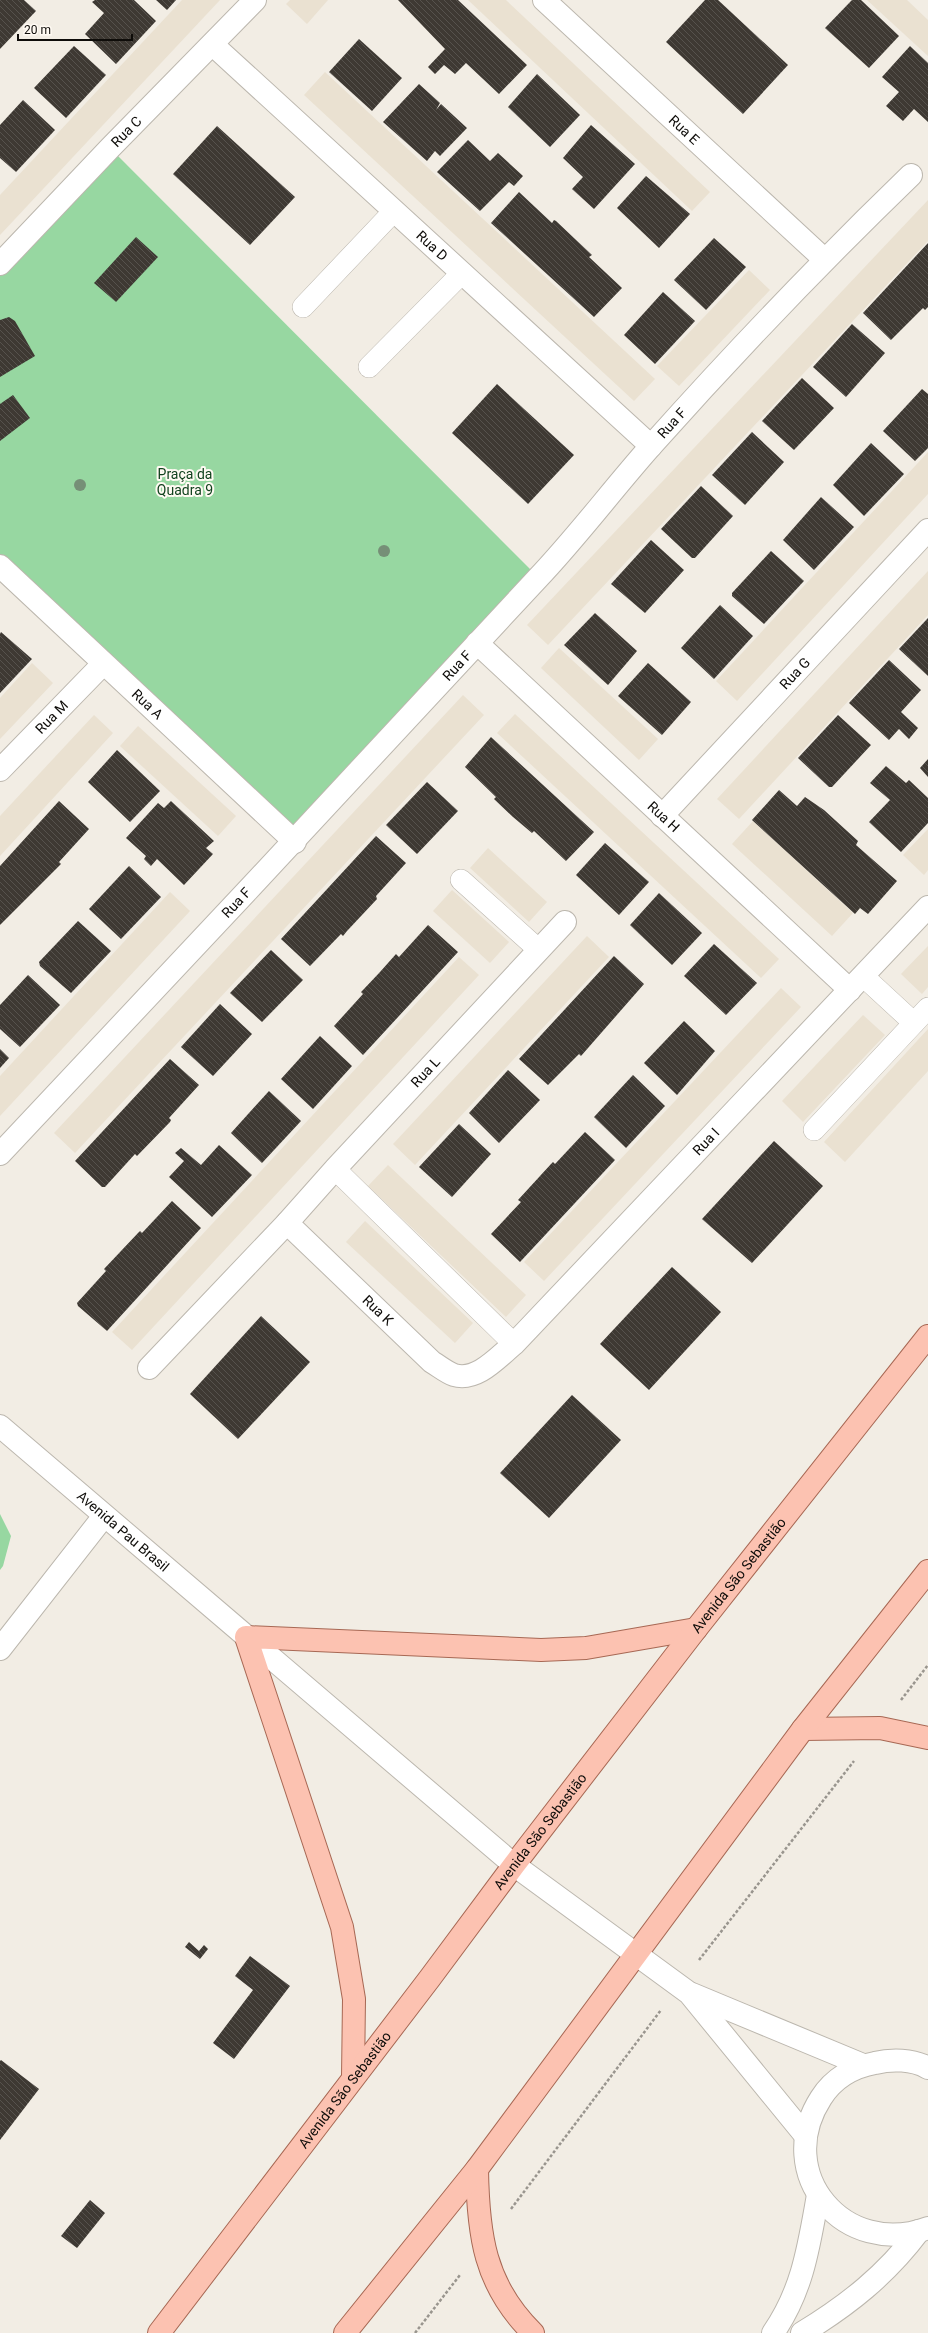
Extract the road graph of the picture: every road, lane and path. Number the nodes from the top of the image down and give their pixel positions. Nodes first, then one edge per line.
1 (255, 0) edge
2 (544, 0) edge
3 (213, 45) junction
4 (911, 175) dead end
5 (394, 211) junction
6 (824, 259) junction
7 (0, 264) edge
8 (462, 273) junction
9 (303, 307) dead end
10 (369, 367) dead end
11 (651, 446) junction
12 (928, 530) edge
13 (0, 566) edge
14 (477, 643) junction
15 (103, 664) junction
16 (0, 770) edge
17 (662, 816) junction
18 (295, 842) junction
19 (461, 880) dead end
20 (928, 906) edge
21 (565, 922) dead end
22 (539, 950) junction
23 (857, 983) junction
24 (928, 1008) edge
25 (914, 1023) junction
26 (814, 1130) dead end
27 (0, 1154) edge
28 (335, 1169) junction
29 (287, 1223) junction
30 (928, 1336) edge
31 (514, 1344) junction
32 (149, 1368) dead end
33 (479, 1372) joint
34 (0, 1426) edge
35 (104, 1516) junction
36 (928, 1571) edge
37 (696, 1629) junction
38 (246, 1637) junction
39 (0, 1649) edge
40 (803, 1729) junction
41 (928, 1738) edge
42 (514, 1865) junction
43 (636, 1955) junction
44 (689, 1993) junction
45 (863, 2065) junction
46 (927, 2066) edge
47 (353, 2077) junction
48 (805, 2135) junction
49 (477, 2169) junction
50 (818, 2195) junction
51 (923, 2229) edge
52 (159, 2333) edge
53 (345, 2333) edge
54 (533, 2333) edge
55 (773, 2333) edge
56 (802, 2333) edge

1 - 3 street, Rua C
2 - 6 street, Rua E
3 - 5 street, Rua D
3 - 7 street, Rua C
4 - 6 street, Rua F
5 - 8 street, Rua D
5 - 9 lane
6 - 11 street, Rua F
8 - 10 lane
8 - 11 street, Rua D
11 - 14 street, Rua F
12 - 17 street, Rua G
13 - 15 street, Rua A
14 - 17 street, Rua H
14 - 18 street, Rua F
15 - 16 street, Rua M
15 - 18 street, Rua A
17 - 23 street, Rua H
18 - 27 street, Rua F
19 - 22 lane
20 - 23 street, Rua I
21 - 22 street, Rua L
22 - 28 street, Rua L
23 - 25 lane
23 - 31 street, Rua I
24 - 25 lane
25 - 26 lane
28 - 29 street, Rua L
28 - 31 lane
29 - 32 street, Rua L
29 - 33 street, Rua K
30 - 37 main road, Avenida São Sebastião
31 - 33 street, Rua I
34 - 35 street, Avenida Pau Brasil
35 - 38 street, Avenida Pau Brasil
35 - 39 street
36 - 40 main road
37 - 38 main road
37 - 42 main road, Avenida São Sebastião
38 - 42 street, Avenida Pau Brasil
38 - 47 main road
40 - 41 main road
40 - 43 main road
42 - 43 street, Avenida Pau Brasil
42 - 47 main road, Avenida São Sebastião
43 - 44 street, Avenida Pau Brasil
43 - 49 main road
44 - 45 street
44 - 48 street
45 - 46 street
45 - 48 street
47 - 52 main road, Avenida São Sebastião
48 - 50 street
49 - 53 main road
49 - 54 main road
50 - 51 street
50 - 55 street
51 - 56 street

